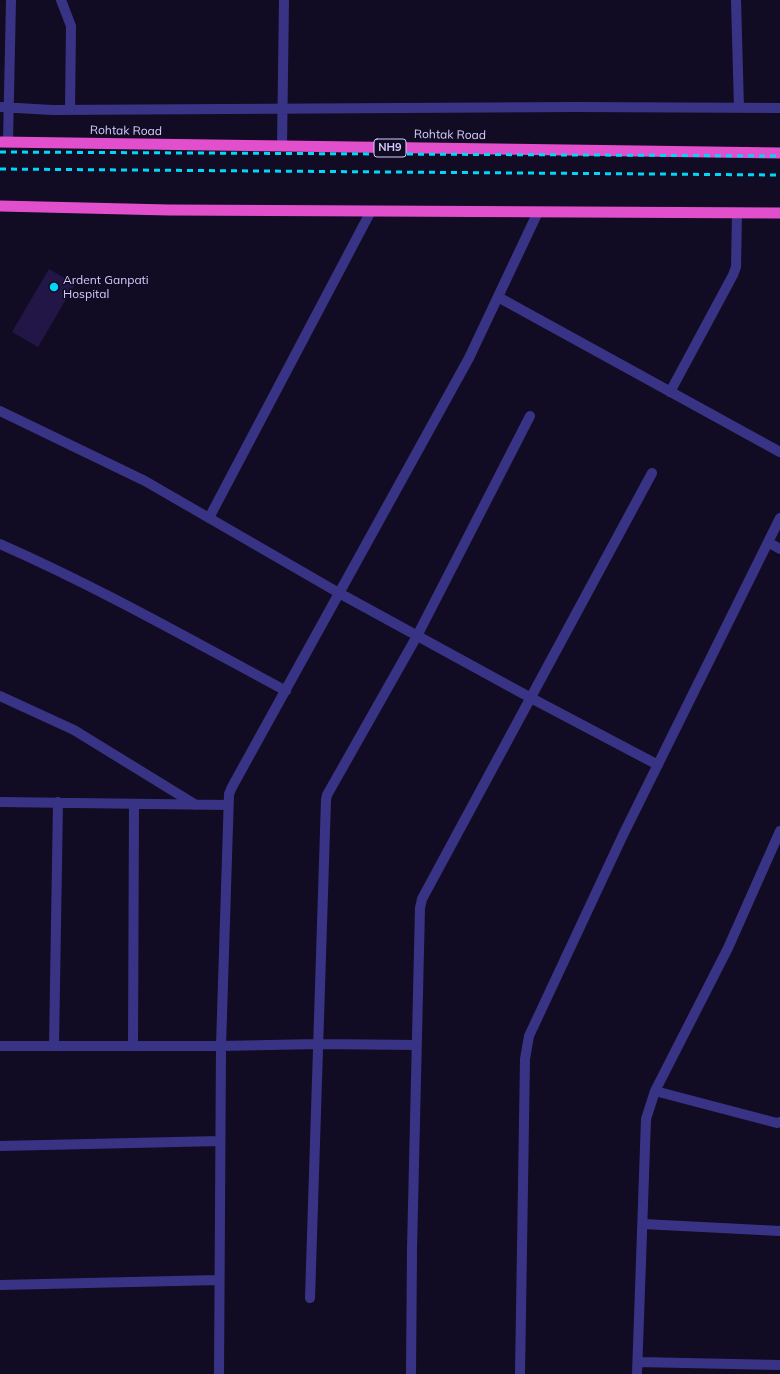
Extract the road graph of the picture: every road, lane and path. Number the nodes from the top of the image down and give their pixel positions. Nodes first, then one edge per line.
1 (11, 0) edge
2 (61, 0) edge
3 (284, 0) edge
4 (736, 0) edge
5 (5, 108) edge
6 (283, 108) junction
7 (739, 108) junction
8 (780, 108) edge
9 (70, 110) junction
10 (4, 142) edge
11 (282, 146) junction
12 (780, 153) edge
13 (0, 206) edge
14 (371, 211) junction
15 (538, 212) junction
16 (738, 213) junction
17 (780, 213) edge
18 (498, 297) junction
19 (670, 392) junction
20 (0, 411) edge
21 (530, 416) dead end
22 (780, 452) edge
23 (652, 473) dead end
24 (209, 518) junction
25 (780, 518) edge
26 (768, 542) junction
27 (0, 544) edge
28 (780, 549) edge
29 (340, 593) junction
30 (417, 636) junction
31 (286, 691) junction
32 (0, 696) edge
33 (531, 698) junction
34 (658, 765) junction
35 (0, 802) edge
36 (58, 802) junction
37 (134, 804) junction
38 (196, 805) junction
39 (228, 805) junction
40 (780, 831) edge
41 (318, 1044) junction
42 (416, 1045) junction
43 (0, 1046) edge
44 (54, 1046) junction
45 (133, 1046) junction
46 (221, 1046) junction
47 (655, 1091) junction
48 (780, 1122) edge
49 (220, 1140) junction
50 (0, 1146) edge
51 (643, 1224) junction
52 (780, 1231) edge
53 (219, 1280) junction
54 (0, 1285) edge
55 (310, 1298) dead end
56 (638, 1362) junction
57 (780, 1365) edge
58 (219, 1374) edge
59 (411, 1374) edge
60 (520, 1374) edge
61 (637, 1374) edge

1 - 5 street
2 - 9 street
3 - 6 street
4 - 7 street
5 - 9 street
5 - 10 street
6 - 7 street
6 - 9 street
6 - 11 street
7 - 8 street
10 - 11 highway, Rohtak Road / NH9
11 - 12 highway, Rohtak Road / NH9
13 - 14 highway
14 - 15 highway
14 - 24 street
15 - 16 highway
15 - 18 street
16 - 17 highway
16 - 19 street
18 - 19 street
18 - 29 street
19 - 22 street
20 - 24 street
21 - 30 street
23 - 33 street
24 - 29 street
25 - 26 street
26 - 28 street
26 - 34 street
27 - 31 street
29 - 30 street
29 - 31 street
30 - 33 street
30 - 41 street
31 - 39 street
32 - 38 street
33 - 34 street
33 - 42 street
34 - 60 street
35 - 36 street
36 - 37 street
36 - 44 street
37 - 38 street
37 - 45 street
38 - 39 street
39 - 46 street
40 - 47 street
41 - 42 street
41 - 46 street
41 - 55 street
42 - 59 street
43 - 44 street
44 - 45 street
45 - 46 street
46 - 49 street
47 - 48 street
47 - 51 street
49 - 50 street
49 - 53 street
51 - 52 street
51 - 56 street
53 - 54 street
53 - 58 street
56 - 57 street
56 - 61 street

